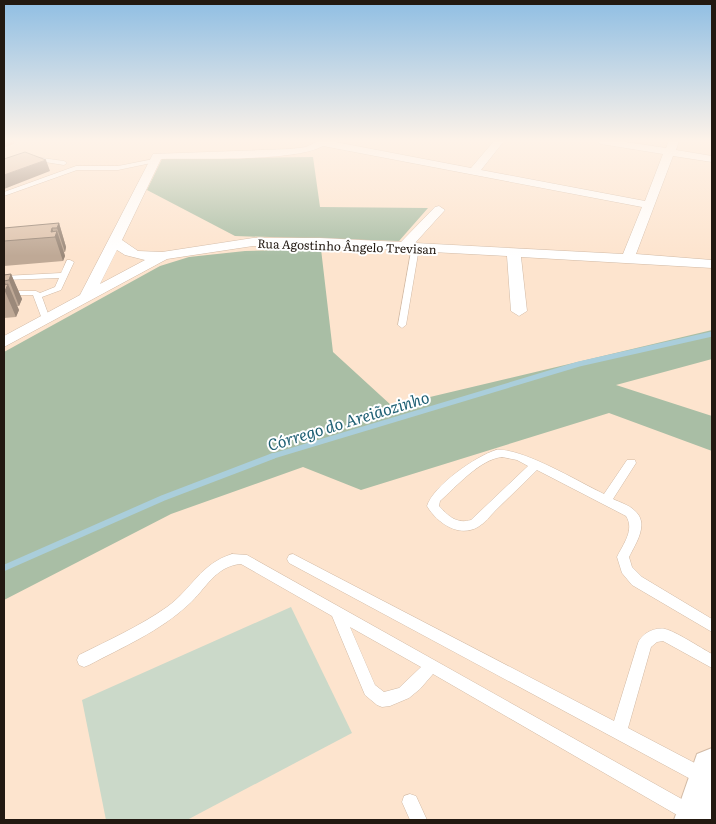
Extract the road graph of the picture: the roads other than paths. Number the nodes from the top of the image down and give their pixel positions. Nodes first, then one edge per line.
1 (44, 179) edge
2 (145, 179) edge
3 (513, 179) edge
4 (659, 179) edge
5 (4, 194) edge
6 (649, 205) junction
7 (439, 210) dead end
8 (115, 240) junction
9 (409, 247) junction
10 (514, 252) junction
11 (163, 256) junction
12 (628, 258) junction
13 (70, 262) dead end
14 (712, 264) edge
15 (64, 275) junction
16 (4, 278) edge
17 (4, 293) edge
18 (38, 296) junction
19 (86, 298) junction
20 (519, 311) dead end
21 (46, 319) junction
22 (402, 325) dead end
23 (4, 342) edge
24 (631, 463) dead end
25 (536, 465) junction
26 (606, 500) junction
27 (293, 560) dead end
28 (337, 613) junction
29 (712, 626) edge
30 (84, 660) dead end
31 (712, 661) edge
32 (431, 666) junction
33 (619, 732) junction
34 (703, 797) edge
35 (410, 802) dead end
36 (419, 820) edge

1 - 5 lane
2 - 8 street
3 - 6 street
4 - 6 street
6 - 12 street
7 - 9 street
8 - 11 street
8 - 19 street
9 - 10 street, Rua Agostinho Ângelo Trevisan
9 - 11 street, Rua Agostinho Ângelo Trevisan
9 - 22 lane
10 - 12 street, Rua Agostinho Ângelo Trevisan
10 - 20 street
11 - 19 street, Rua Agostinho Ângelo Trevisan
12 - 14 street, Rua Agostinho Ângelo Trevisan
13 - 15 lane
15 - 16 lane
15 - 18 lane
17 - 18 lane
18 - 21 lane
19 - 21 street, Rua Agostinho Ângelo Trevisan
21 - 23 street, Rua Agostinho Ângelo Trevisan
24 - 26 lane
25 - 25 lane
25 - 26 lane
26 - 29 lane
27 - 33 lane
28 - 30 lane
28 - 32 lane
28 - 32 lane
31 - 33 lane
32 - 34 lane
33 - 34 lane
35 - 36 lane

